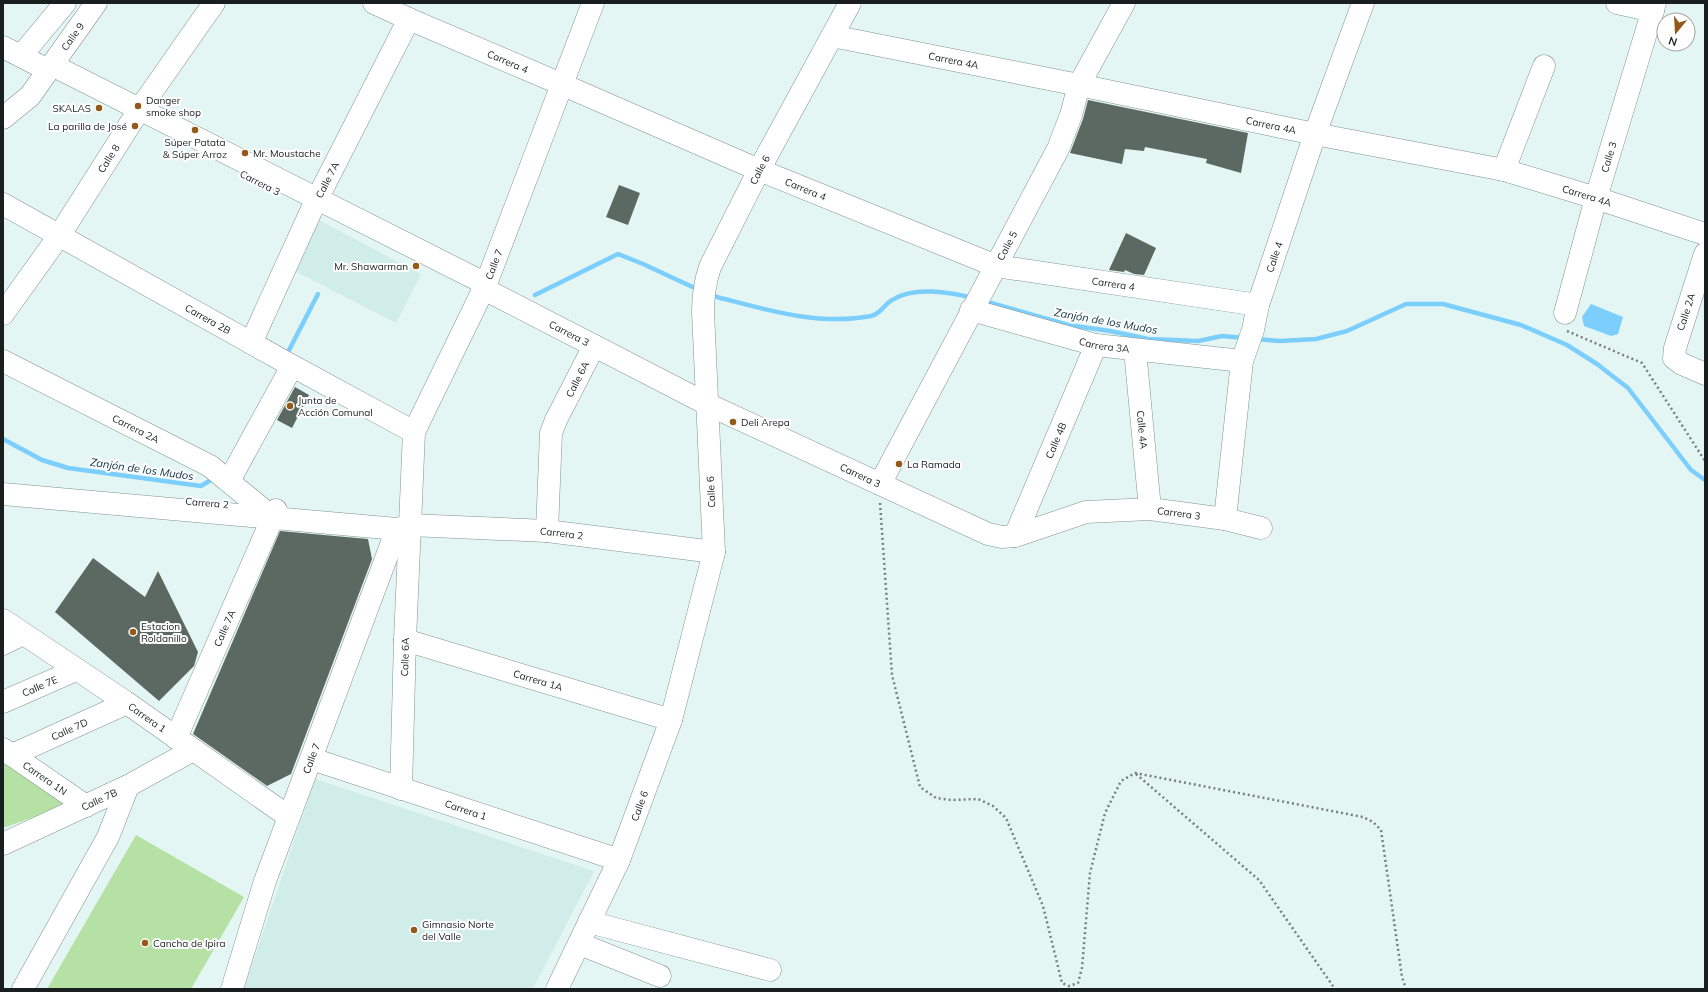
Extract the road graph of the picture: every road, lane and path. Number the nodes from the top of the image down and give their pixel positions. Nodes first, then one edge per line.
1 (65, 3) edge
2 (96, 3) edge
3 (214, 3) edge
4 (374, 3) edge
5 (593, 3) edge
6 (850, 3) edge
7 (1124, 3) edge
8 (1363, 3) edge
9 (1617, 3) edge
10 (1654, 7) edge
11 (409, 19) junction
12 (832, 36) junction
13 (12, 51) edge
14 (1544, 66) dead end
15 (48, 70) junction
16 (562, 84) junction
17 (1079, 85) junction
18 (30, 96) junction
19 (136, 115) junction
20 (3, 118) edge
21 (1315, 134) junction
22 (3, 135) edge
23 (760, 170) junction
24 (1504, 170) junction
25 (1596, 198) junction
26 (3, 204) edge
27 (314, 204) junction
28 (1705, 234) edge
29 (59, 236) junction
30 (1705, 254) edge
31 (996, 266) junction
32 (484, 289) junction
33 (976, 302) junction
34 (1258, 305) junction
35 (1565, 313) joint
36 (3, 314) edge
37 (1096, 344) junction
38 (594, 346) junction
39 (1135, 350) junction
40 (275, 356) junction
41 (1244, 356) junction
42 (3, 361) edge
43 (1705, 374) edge
44 (707, 404) junction
45 (414, 432) junction
46 (1705, 461) edge
47 (221, 475) junction
48 (880, 484) junction
49 (3, 485) edge
50 (3, 494) edge
51 (1150, 509) junction
52 (270, 512) junction
53 (1225, 519) junction
54 (403, 527) junction
55 (1261, 528) dead end
56 (547, 531) junction
57 (1014, 536) junction
58 (714, 552) junction
59 (3, 620) edge
60 (23, 634) junction
61 (405, 640) junction
62 (3, 644) edge
63 (76, 670) junction
64 (3, 702) edge
65 (127, 703) junction
66 (671, 720) junction
67 (184, 744) junction
68 (7, 752) edge
69 (312, 758) junction
70 (1136, 773) junction
71 (128, 786) junction
72 (401, 789) junction
73 (86, 806) junction
74 (289, 817) junction
75 (3, 844) edge
76 (619, 860) junction
77 (589, 922) junction
78 (580, 944) junction
79 (770, 970) dead end
80 (660, 976) dead end
81 (23, 989) edge
82 (232, 989) edge
83 (557, 989) edge
84 (1335, 989) edge
85 (1406, 989) edge

1 - 13 street
2 - 15 street, Calle 9
3 - 19 street, Calle 8
4 - 11 street, Carrera 4
5 - 16 street, Calle 7
6 - 12 street, Calle 6
7 - 17 street, Calle 5
8 - 21 street, Calle 4
9 - 10 street
10 - 25 street, Calle 3
11 - 16 street, Carrera 4
11 - 27 street, Calle 7A
12 - 17 street, Carrera 4A
12 - 23 street, Calle 6
13 - 15 street, Carrera 3
14 - 24 street
15 - 18 street
15 - 19 street, Carrera 3
16 - 23 street, Carrera 4
16 - 32 street, Calle 7
17 - 21 street, Carrera 4A
17 - 31 street, Calle 5
18 - 20 street
18 - 22 street
19 - 27 street, Carrera 3
19 - 29 street, Calle 8
21 - 24 street, Carrera 4A
21 - 34 street, Calle 4
23 - 31 street, Carrera 4
23 - 44 street, Calle 6
24 - 25 street, Carrera 4A
25 - 28 street, Carrera 4A
25 - 35 street, Calle 3
26 - 29 street, Carrera 2B
27 - 32 street, Carrera 3
27 - 40 street, Calle 7A
29 - 36 street, Calle 8
29 - 40 street, Carrera 2B
30 - 43 street, Calle 2A
31 - 33 street, Calle 5
31 - 34 street, Carrera 4
32 - 38 street, Carrera 3
32 - 45 street, Calle 7
33 - 37 street, Carrera 3A
33 - 48 street, Calle 5
34 - 41 street, Calle 4
35 - 46 path
37 - 39 street, Carrera 3A
37 - 57 street, Calle 4B
38 - 44 street, Carrera 3
38 - 56 street, Calle 6A
39 - 41 street, Carrera 3A
39 - 51 street, Calle 4A
40 - 45 street, Carrera 2B
40 - 47 street, Calle 7A
41 - 53 street, Calle 4
42 - 47 street, Carrera 2A
44 - 48 street, Carrera 3
44 - 58 street, Calle 6
45 - 54 street, Calle 7
47 - 52 street, Carrera 2A
48 - 57 street, Carrera 3
48 - 70 path
49 - 52 street, Carrera 2
50 - 52 street, Carrera 2
51 - 53 street, Carrera 3
51 - 57 street, Carrera 3
52 - 54 street, Carrera 2
52 - 67 street, Calle 7A
53 - 55 street, Carrera 3
54 - 56 street, Carrera 2
54 - 61 street, Calle 6A
54 - 69 street, Calle 7
56 - 58 street, Carrera 2
58 - 66 street, Calle 6
59 - 60 street, Carrera 1
60 - 62 street
60 - 63 street, Carrera 1
61 - 66 street, Carrera 1A
61 - 72 street, Calle 6A
63 - 64 street, Calle 7E
63 - 65 street, Carrera 1
65 - 67 street, Carrera 1
65 - 68 street, Calle 7D
66 - 76 street, Calle 6
67 - 71 street, Calle 7B
67 - 74 street, Carrera 1
68 - 73 street, Carrera 1N
69 - 72 street, Carrera 1
69 - 74 street, Calle 7
70 - 84 path
70 - 85 path
71 - 73 street, Calle 7B
71 - 81 street
72 - 76 street, Carrera 1
73 - 75 street, Calle 7B
74 - 82 street, Calle 7
76 - 77 street, Calle 6
77 - 78 street, Calle 6
77 - 79 street
78 - 80 street
78 - 83 street, Calle 6

